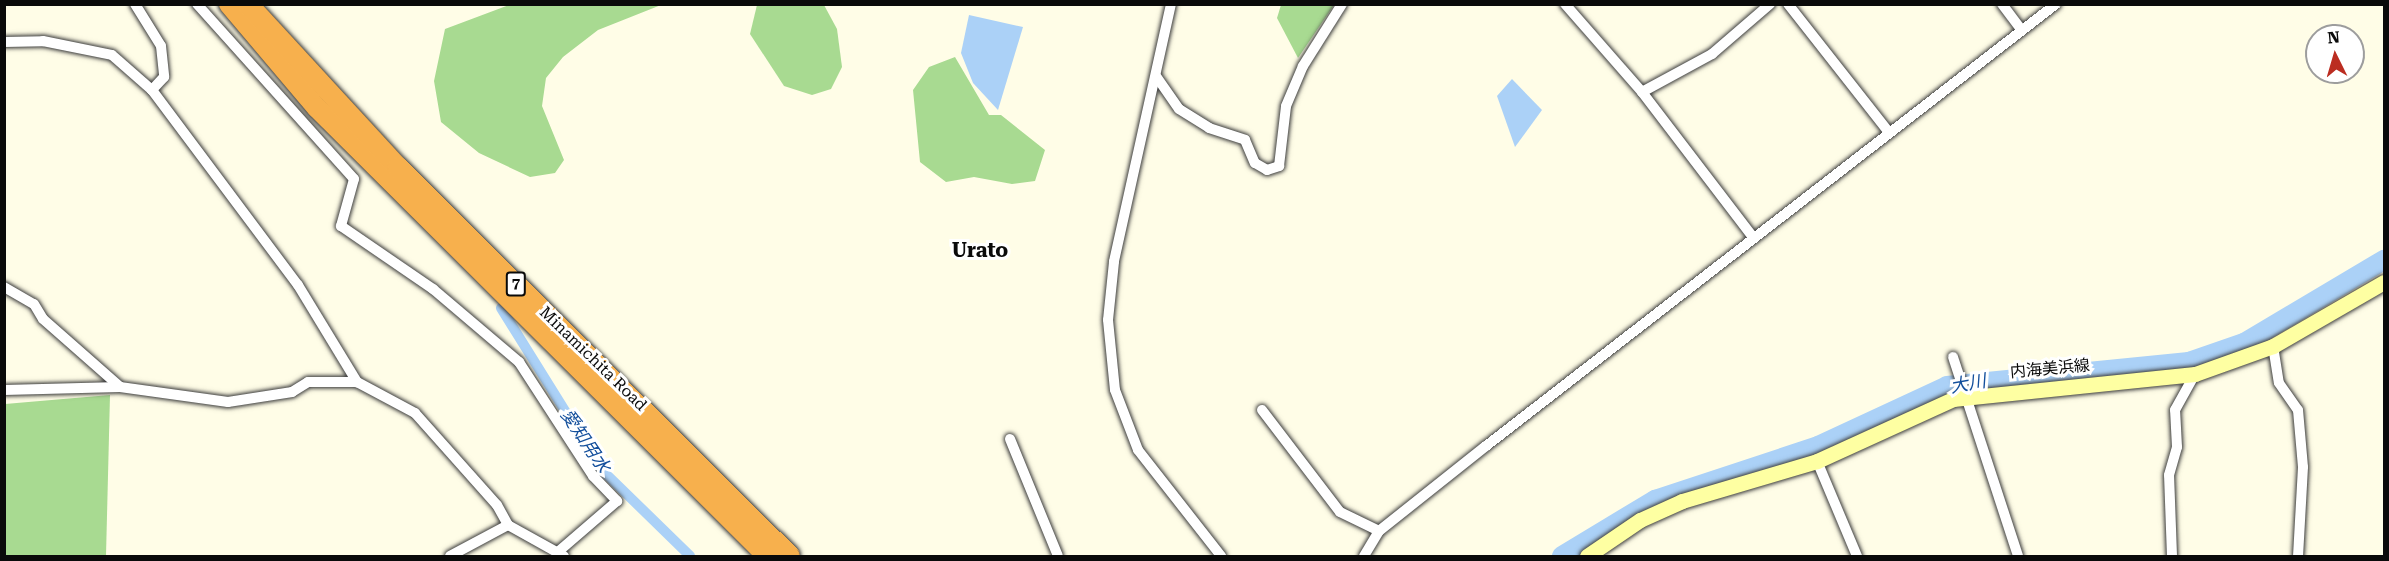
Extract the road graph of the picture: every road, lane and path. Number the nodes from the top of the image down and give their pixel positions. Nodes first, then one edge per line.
1 (135, 4) edge
2 (197, 4) edge
3 (229, 4) edge
4 (248, 4) edge
5 (261, 4) edge
6 (1171, 4) edge
7 (1342, 4) edge
8 (1565, 4) edge
9 (1770, 4) edge
10 (1788, 4) edge
11 (2002, 4) edge
12 (2056, 4) edge
13 (2020, 28) junction
14 (4, 42) edge
15 (1156, 76) junction
16 (153, 90) junction
17 (1642, 92) junction
18 (1888, 131) junction
19 (398, 167) junction
20 (1753, 237) junction
21 (2385, 282) edge
22 (4, 287) edge
23 (2273, 346) junction
24 (1953, 357) dead end
25 (2195, 374) junction
26 (357, 382) junction
27 (120, 387) junction
28 (4, 390) edge
29 (1965, 396) junction
30 (1263, 410) dead end
31 (1010, 439) dead end
32 (1817, 461) junction
33 (508, 525) junction
34 (1379, 531) junction
35 (562, 554) edge
36 (1053, 555) edge
37 (450, 556) edge
38 (767, 556) edge
39 (790, 556) edge
40 (1221, 556) edge
41 (1364, 556) edge
42 (1587, 556) edge
43 (1857, 556) edge
44 (2018, 556) edge
45 (2172, 556) edge
46 (2298, 556) edge

1 - 16 street
2 - 35 street
3 - 38 highway, Minamichita Road / 7
4 - 19 highway, Minamichita Road / 7
5 - 19 highway
6 - 15 street
7 - 15 street
8 - 17 street
9 - 17 street
10 - 18 street
11 - 13 street
12 - 13 street
13 - 18 street
14 - 16 street
15 - 40 street
16 - 26 street
17 - 20 street
18 - 20 street
19 - 39 highway, Minamichita Road / 7
20 - 34 street
21 - 23 main road, 内海美浜線
22 - 27 street
23 - 25 main road, 内海美浜線
23 - 46 street
24 - 29 street
25 - 29 main road, 内海美浜線
25 - 45 street
26 - 27 street
26 - 33 street
27 - 28 street
29 - 32 main road, 内海美浜線
29 - 44 street
30 - 34 street
31 - 36 street
32 - 42 main road, 内海美浜線
32 - 43 street
33 - 35 street
33 - 37 street
34 - 41 street

